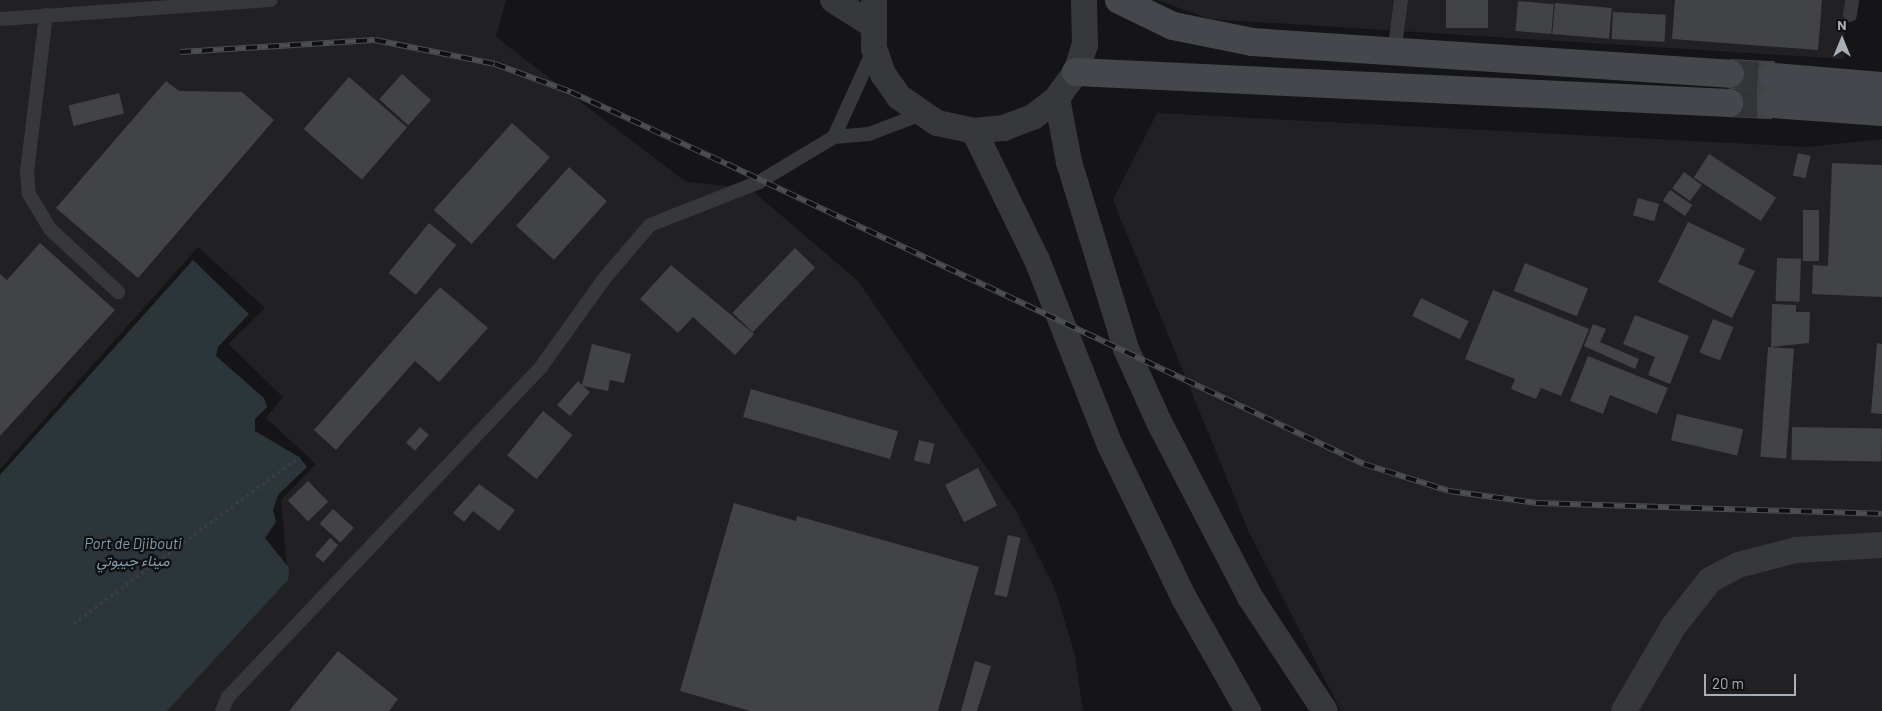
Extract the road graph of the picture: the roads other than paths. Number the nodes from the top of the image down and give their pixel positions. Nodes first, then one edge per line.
1 (270, 0) edge
2 (833, 0) edge
3 (1084, 0) edge
4 (1119, 0) edge
5 (1401, 0) edge
6 (1852, 0) edge
7 (46, 15) junction
8 (1850, 15) dead end
9 (0, 18) edge
10 (873, 24) edge
11 (1394, 54) junction
12 (1076, 72) junction
13 (1730, 74) tunnel mouth
14 (1774, 77) tunnel mouth
15 (1882, 86) edge
16 (1057, 98) junction
17 (1729, 103) tunnel mouth
18 (1773, 104) tunnel mouth
19 (1882, 112) edge
20 (921, 114) junction
21 (974, 131) junction
22 (834, 137) junction
23 (118, 292) dead end
24 (1882, 545) edge
25 (222, 711) edge
26 (1248, 711) edge
27 (1325, 711) edge
28 (1624, 711) edge

1 - 7 lane
2 - 10 street
3 - 12 street
4 - 11 main road
5 - 11 lane
6 - 8 lane
7 - 9 lane
7 - 23 lane
10 - 20 street
10 - 22 lane
11 - 13 main road
12 - 16 street
12 - 17 main road
14 - 15 main road
16 - 21 street
16 - 27 street
18 - 19 main road
20 - 21 street
20 - 22 lane
21 - 26 street
22 - 25 lane
24 - 28 street

